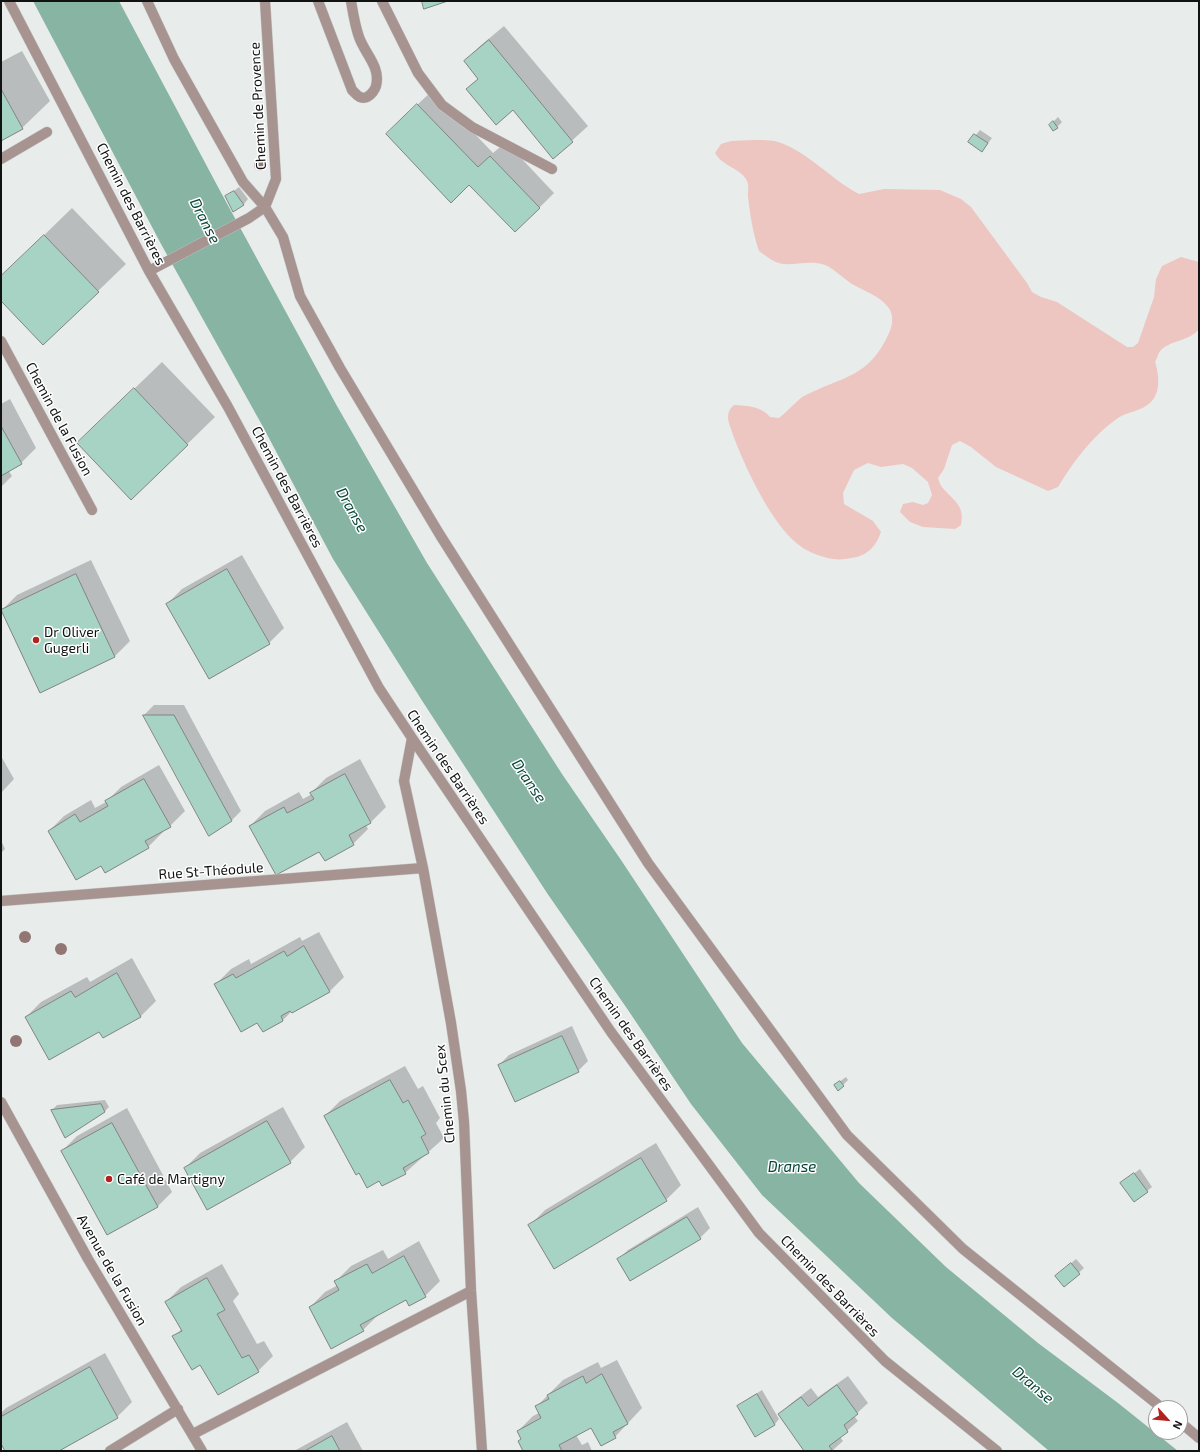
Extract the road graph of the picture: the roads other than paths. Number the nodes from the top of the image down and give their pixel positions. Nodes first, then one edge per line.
1 (9, 1) edge
2 (147, 1) edge
3 (265, 1) edge
4 (318, 1) edge
5 (351, 1) edge
6 (382, 1) edge
7 (47, 132) dead end
8 (1, 158) edge
9 (552, 169) dead end
10 (265, 207) junction
11 (149, 271) junction
12 (1, 341) edge
13 (92, 510) dead end
14 (412, 738) junction
15 (423, 868) junction
16 (1, 901) edge
17 (1, 1102) edge
18 (471, 1291) junction
19 (1152, 1400) edge
20 (178, 1409) junction
21 (1188, 1429) edge
22 (193, 1434) junction
23 (1199, 1438) edge
24 (110, 1451) edge
25 (202, 1451) edge
26 (482, 1451) edge
27 (997, 1451) edge

1 - 11 street, Chemin des Barrières
2 - 10 street
3 - 10 street, Chemin de Provence
4 - 5 street
6 - 9 street
7 - 8 street
10 - 11 street
10 - 19 street
11 - 14 street, Chemin des Barrières
12 - 13 street, Chemin de la Fusion
14 - 15 street, Chemin du Scex
14 - 27 street, Chemin des Barrières
15 - 16 street, Rue St-Théodule
15 - 18 street, Chemin du Scex
17 - 20 street, Avenue de la Fusion
18 - 22 street
18 - 26 street, Chemin du Scex
20 - 22 street, Avenue de la Fusion
20 - 24 street
21 - 23 street
22 - 25 street, Avenue de la Fusion

